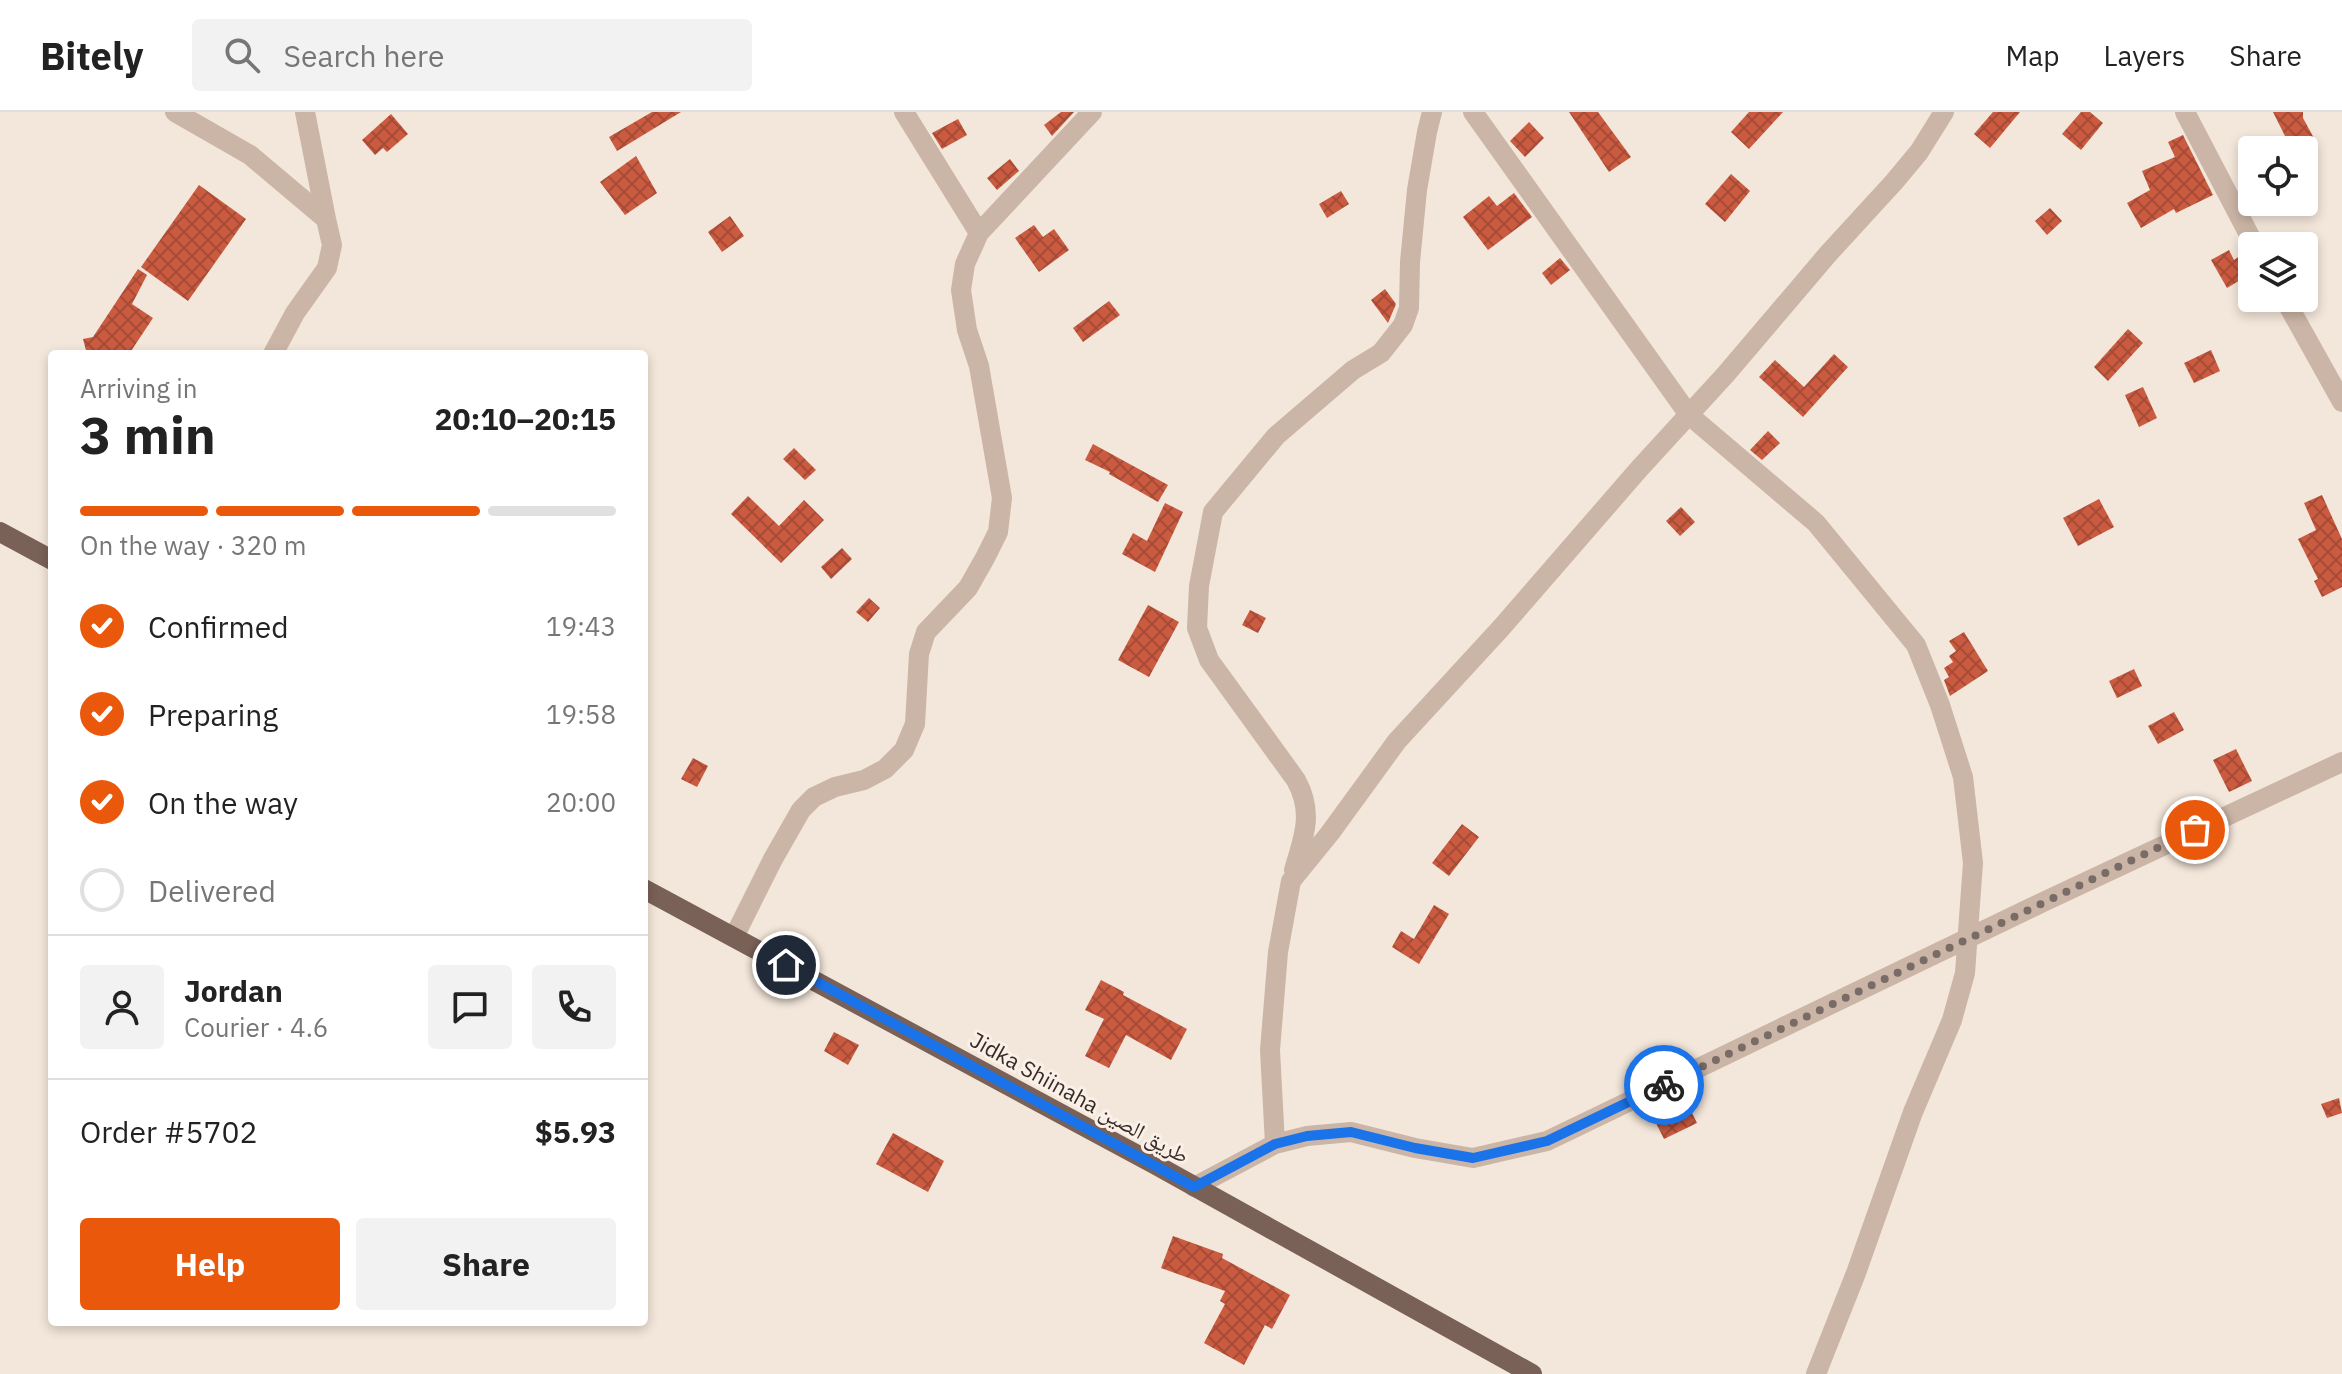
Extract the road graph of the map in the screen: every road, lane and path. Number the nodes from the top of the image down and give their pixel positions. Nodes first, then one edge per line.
1 (175, 112) edge
2 (305, 112) edge
3 (904, 112) edge
4 (1092, 112) edge
5 (1432, 112) edge
6 (1473, 112) edge
7 (1944, 112) edge
8 (2185, 112) edge
9 (326, 219) junction
10 (2248, 232) edge
11 (979, 233) junction
12 (2292, 312) edge
13 (275, 350) edge
14 (2342, 402) edge
15 (1689, 415) junction
16 (0, 532) edge
17 (48, 558) edge
18 (2342, 762) edge
19 (1291, 881) junction
20 (648, 891) edge
21 (734, 937) junction
22 (1968, 938) junction
23 (1275, 1144) junction
24 (1194, 1187) junction
25 (1532, 1374) edge
26 (1816, 1374) edge

1 - 9 street
2 - 9 street
3 - 11 street
4 - 11 street
5 - 19 street
6 - 15 street
7 - 15 street
8 - 10 street
9 - 13 street
11 - 21 street
12 - 14 street
15 - 19 street
15 - 22 street
16 - 17 main road
18 - 22 street
19 - 23 street
20 - 21 main road, Jidka Shiinaha طريق الصين
21 - 24 main road, Jidka Shiinaha طريق الصين
22 - 23 street
22 - 26 street
23 - 24 street
24 - 25 main road, Jidka Shiinaha طريق الصين

